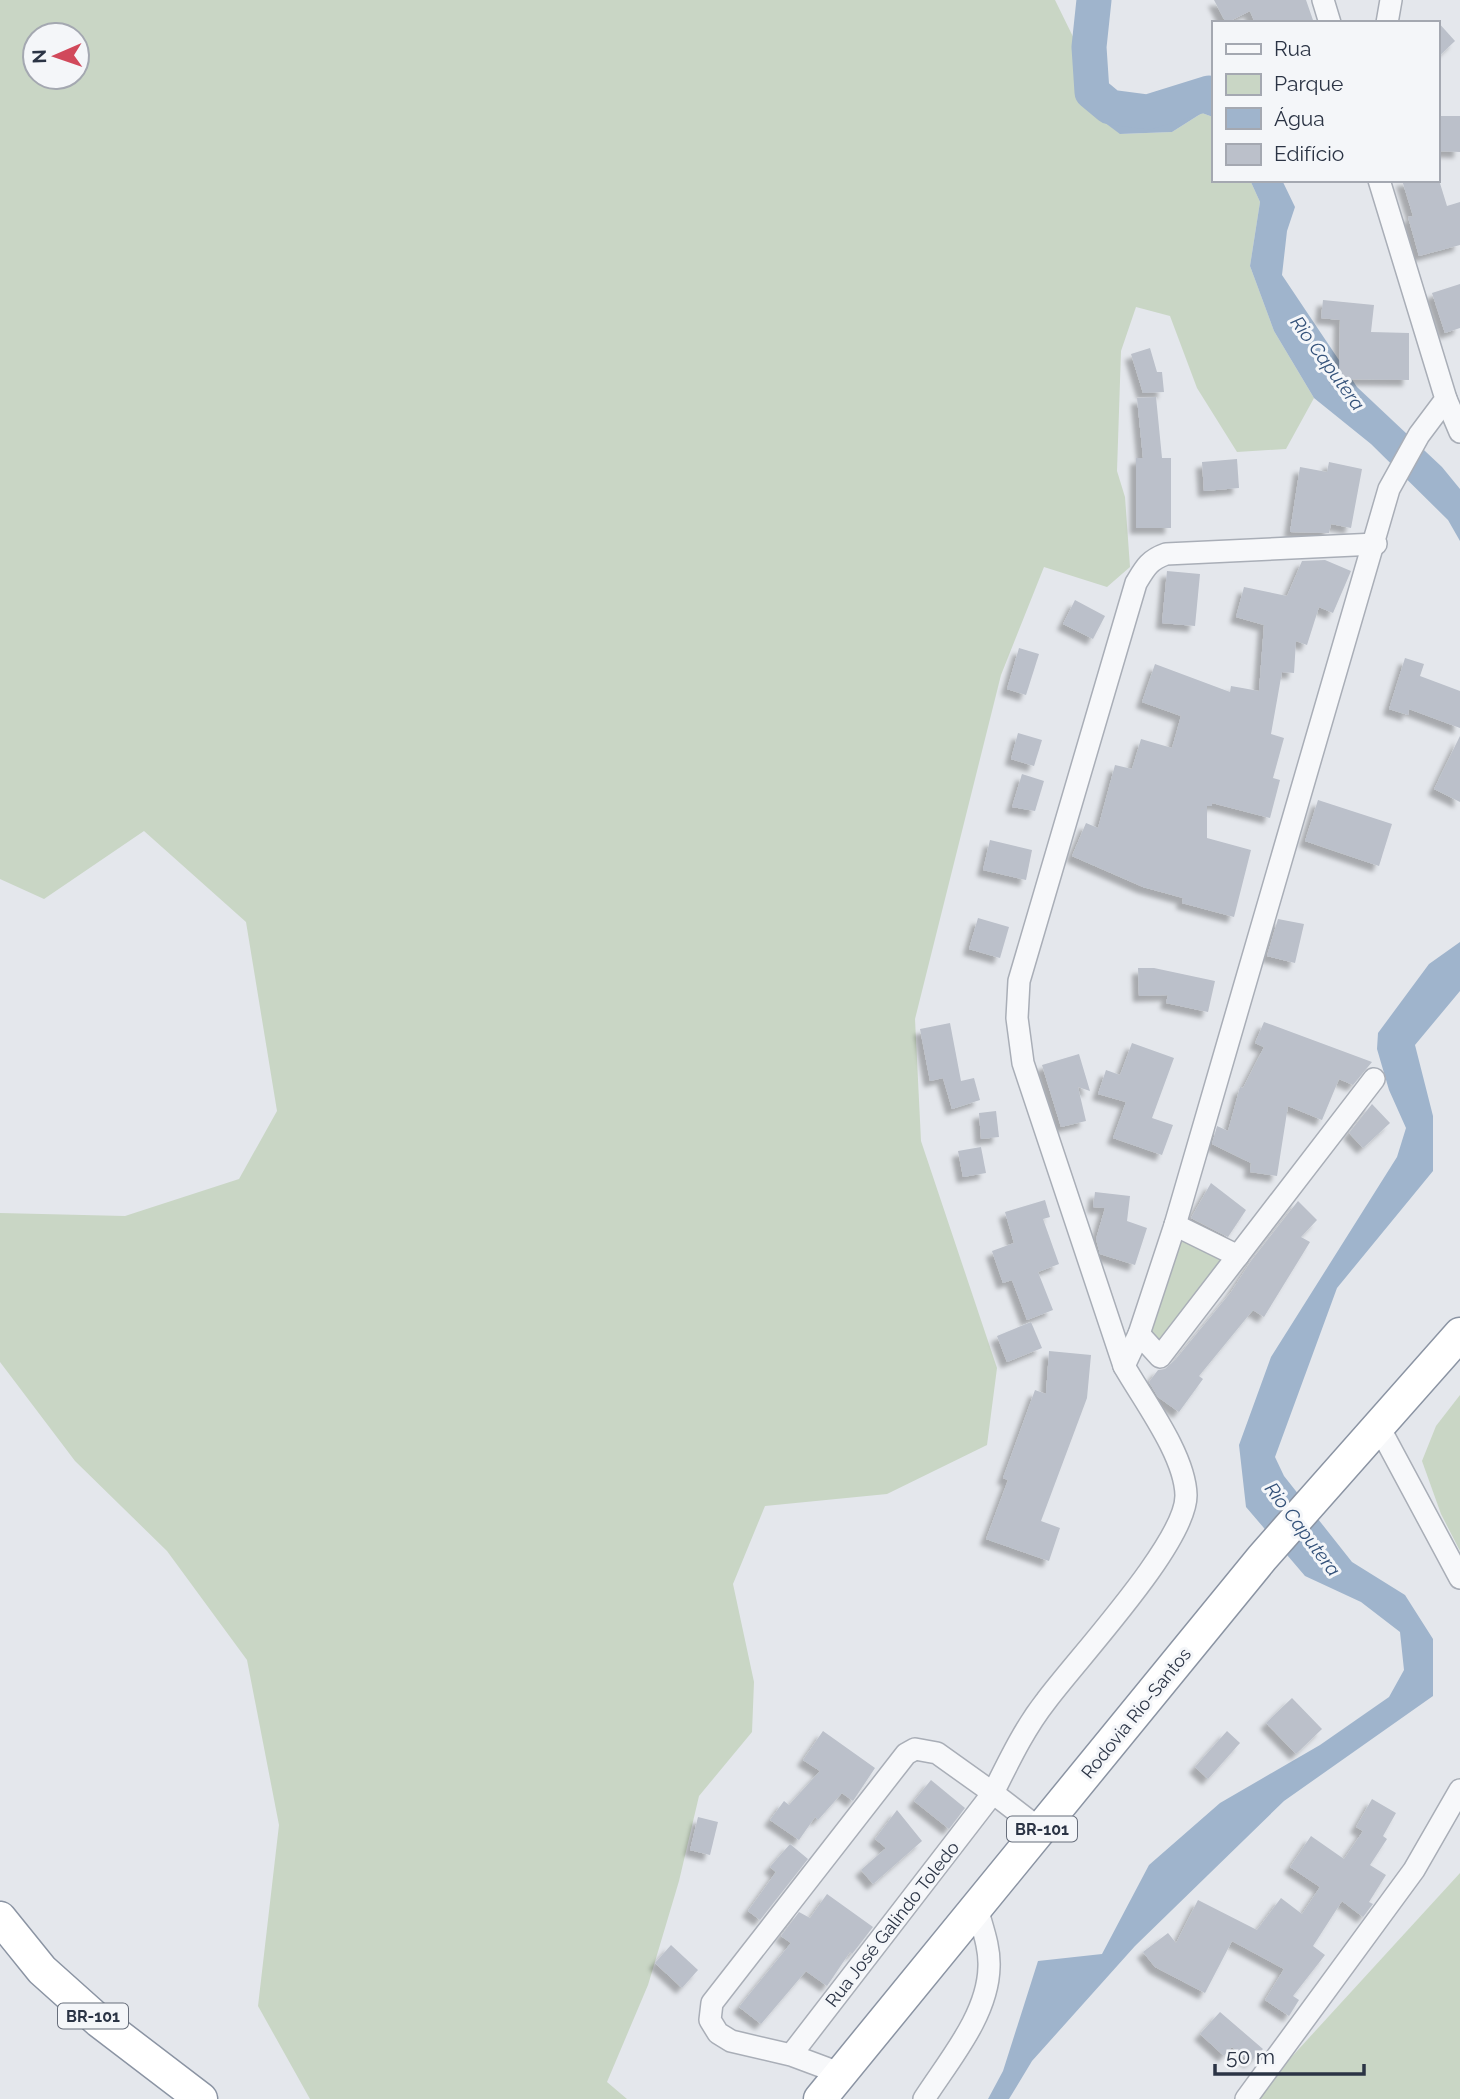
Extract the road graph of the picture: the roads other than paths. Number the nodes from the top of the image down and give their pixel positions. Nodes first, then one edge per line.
1 (1324, 0) edge
2 (1391, 0) edge
3 (1329, 21) edge
4 (1387, 21) edge
5 (1379, 182) edge
6 (1446, 399) junction
7 (1460, 432) edge
8 (1376, 544) junction
9 (1374, 1079) dead end
10 (1175, 1225) junction
11 (1238, 1256) junction
12 (1139, 1334) junction
13 (1460, 1334) edge
14 (1124, 1366) junction
15 (1379, 1427) junction
16 (1460, 1578) edge
17 (1460, 1790) edge
18 (993, 1793) junction
19 (1041, 1830) junction
20 (977, 1908) junction
21 (0, 1918) edge
22 (791, 2055) junction
23 (842, 2074) junction
24 (201, 2099) edge
25 (820, 2099) edge
26 (924, 2099) edge
27 (1246, 2099) edge

1 - 3 street
2 - 4 street
5 - 6 street
6 - 7 street
6 - 8 street
8 - 10 street
8 - 14 street, Rua José Galindo Toledo
9 - 11 street
10 - 11 street
10 - 12 street
11 - 12 street
12 - 14 street
13 - 15 highway, Rodovia Rio-Santos / BR-101
14 - 18 street, Rua José Galindo Toledo
15 - 16 street
15 - 19 highway, Rodovia Rio-Santos / BR-101
17 - 27 street
18 - 19 street
18 - 22 street, Rua José Galindo Toledo
18 - 22 street
19 - 20 highway, Rodovia Rio-Santos / BR-101
20 - 23 highway, Rodovia Rio-Santos / BR-101
20 - 26 street
21 - 24 highway, BR-101
22 - 23 street
23 - 25 highway, Rodovia Rio-Santos / BR-101

